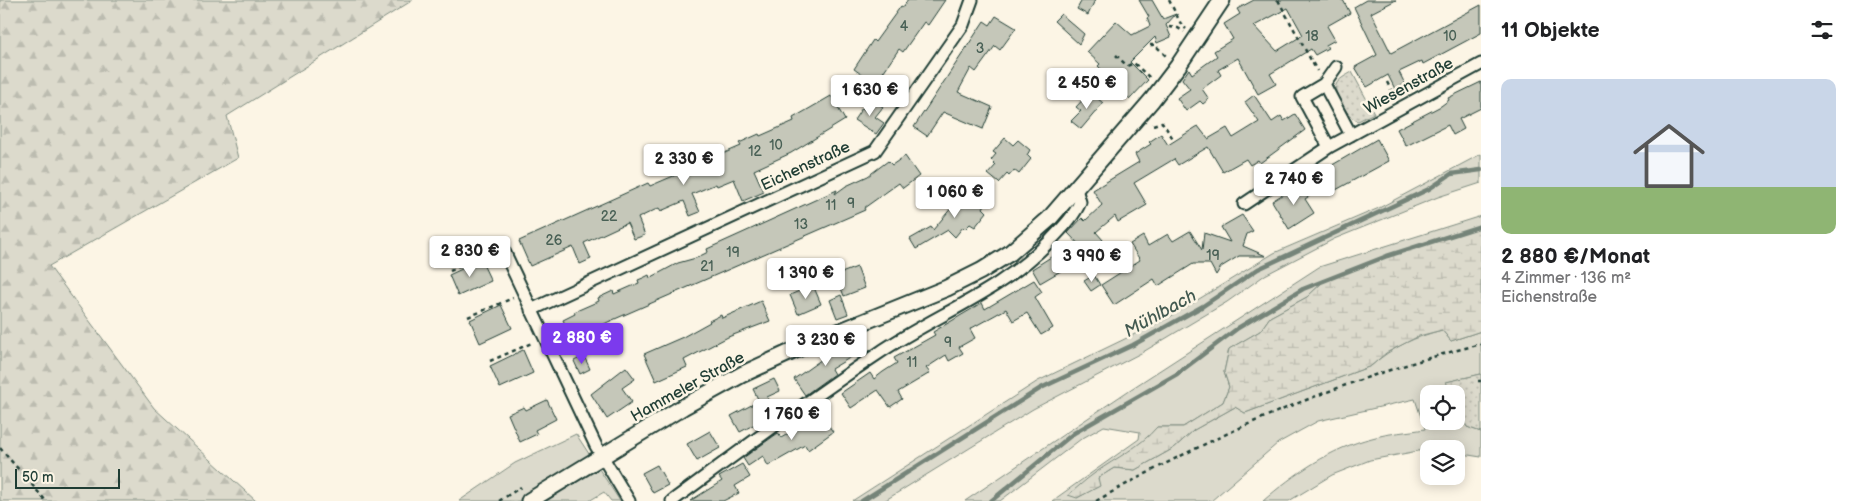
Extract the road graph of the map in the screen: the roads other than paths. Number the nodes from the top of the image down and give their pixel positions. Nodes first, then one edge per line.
1 (972, 0) edge
2 (1222, 0) edge
3 (1481, 64) edge
4 (1336, 67) dead end
5 (1324, 84) junction
6 (1351, 135) junction
7 (1329, 147) junction
8 (1076, 189) junction
9 (1244, 204) dead end
10 (502, 247) road end
11 (531, 310) junction
12 (601, 456) junction
13 (529, 501) edge
14 (629, 501) edge
15 (672, 501) edge

1 - 11 street, Eichenstraße
2 - 8 main road, Hammeler Straße
3 - 6 street, Wiesenstraße
4 - 5 street
5 - 6 street, Wiesenstraße
5 - 7 street
6 - 7 street, Wiesenstraße
7 - 9 street, Wiesenstraße
8 - 12 main road, Hammeler Straße
8 - 15 street
10 - 11 street
11 - 12 street
12 - 13 main road, Hammeler Straße
12 - 14 street

